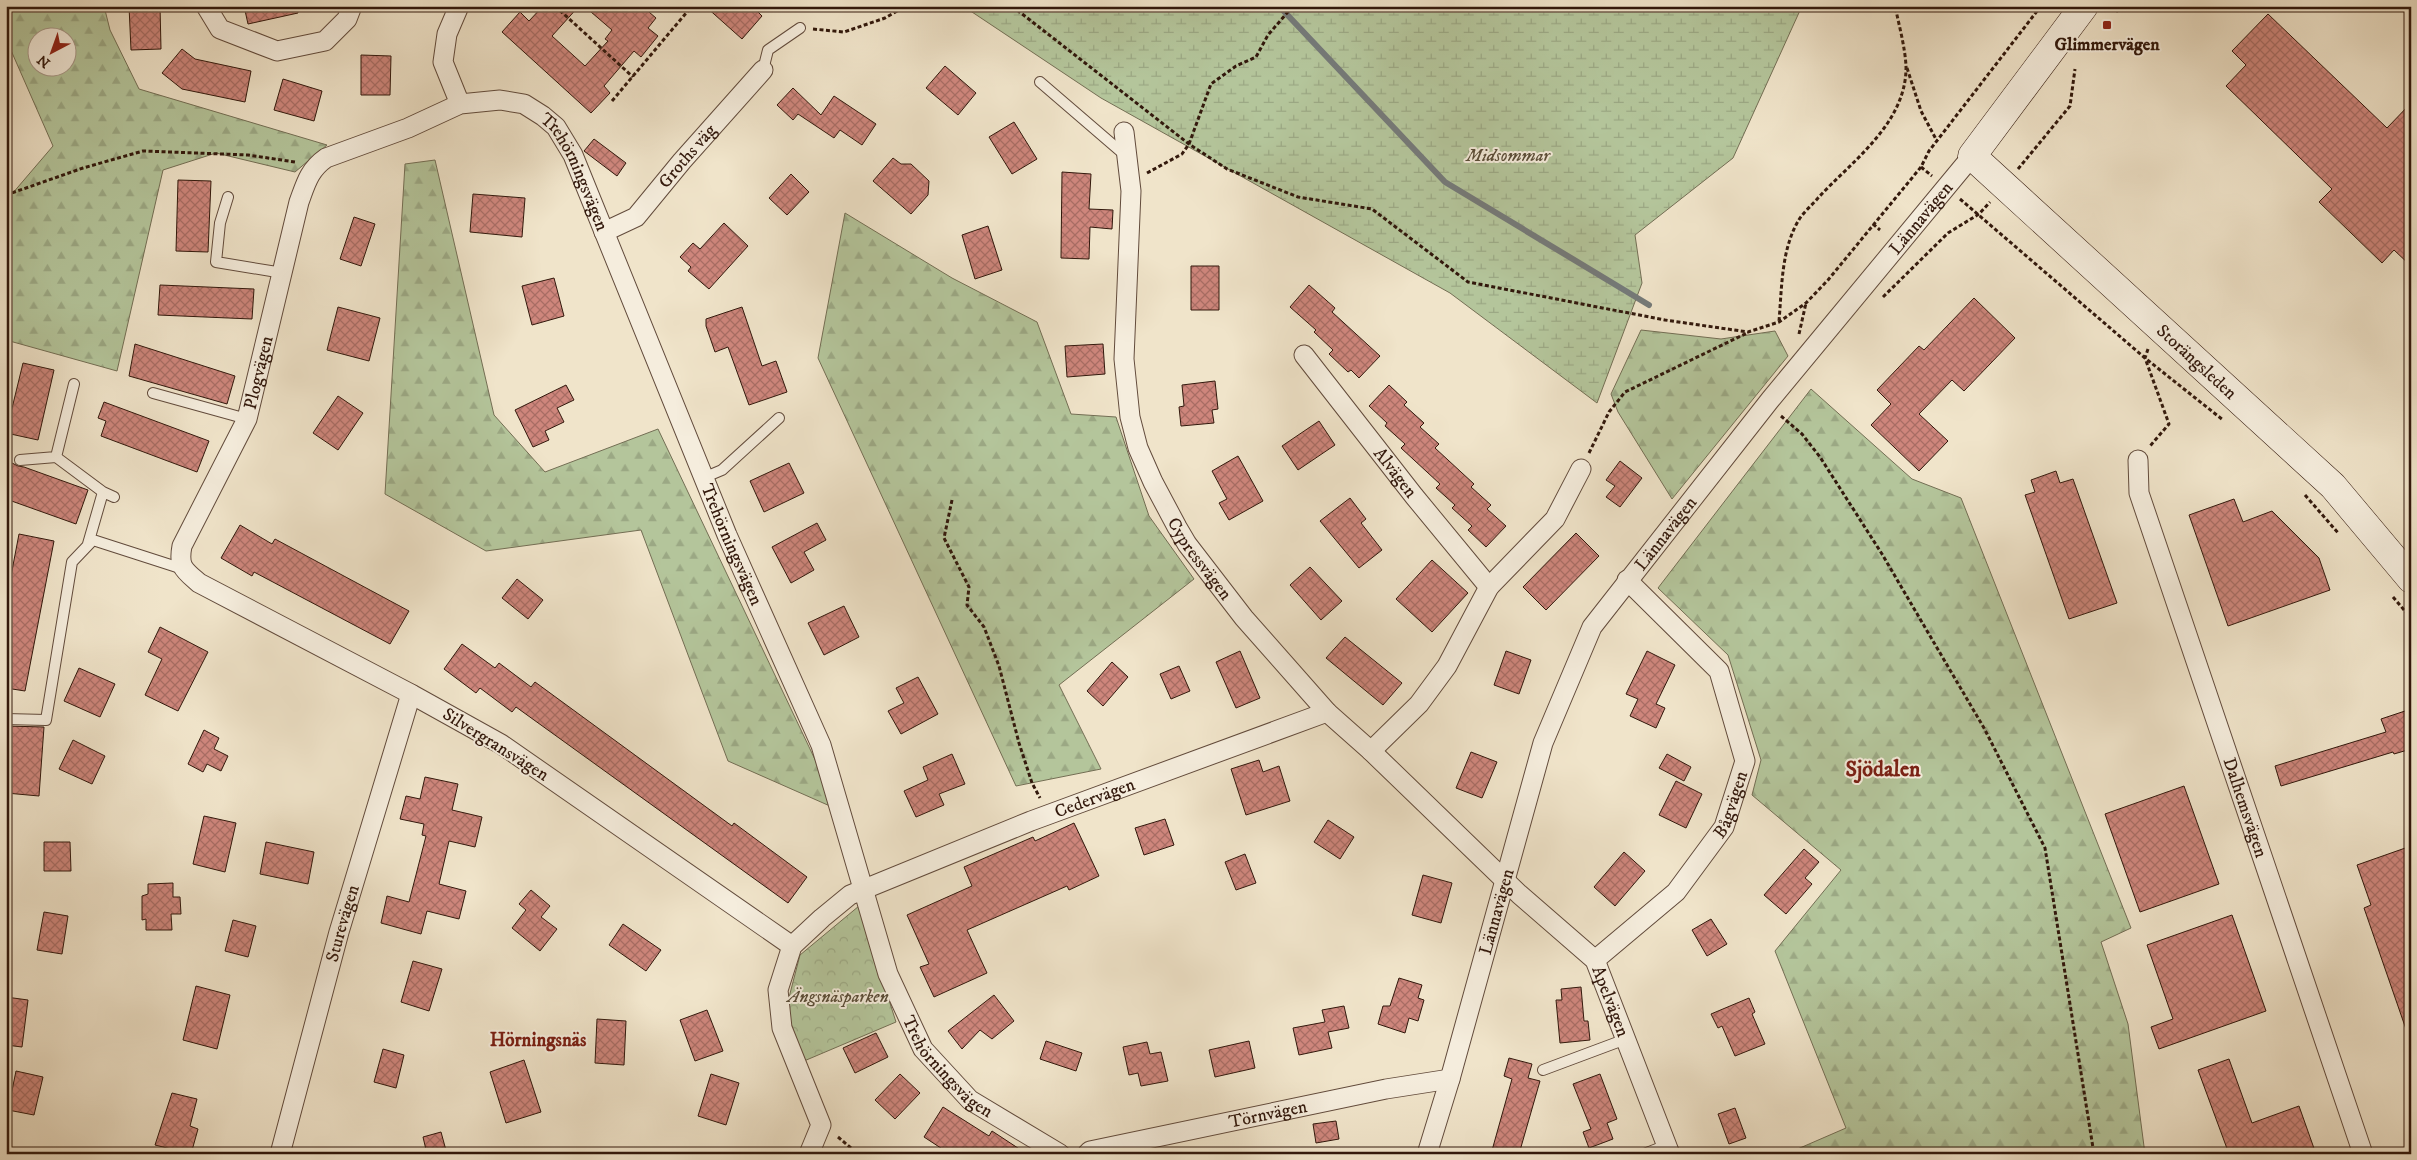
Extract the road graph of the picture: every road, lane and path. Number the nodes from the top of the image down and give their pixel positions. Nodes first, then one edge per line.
1 (206, 6) edge
2 (352, 6) edge
3 (459, 6) edge
4 (555, 6) edge
5 (692, 6) edge
6 (906, 6) edge
7 (1012, 6) edge
8 (1293, 6) edge
9 (1895, 6) edge
10 (2041, 6) edge
11 (2084, 6) edge
12 (2119, 6) edge
13 (2116, 12) dead end
14 (800, 28) joint
15 (1906, 65) junction
16 (2076, 68) dead end
17 (763, 70) joint
18 (633, 77) junction
19 (1040, 82) dead end
20 (612, 101) dead end
21 (460, 104) junction
22 (1124, 132) dead end
23 (1937, 141) junction
24 (1189, 144) junction
25 (1126, 156) junction
26 (1972, 156) junction
27 (2024, 162) dead end
28 (315, 166) junction
29 (1129, 178) junction
30 (6, 195) edge
31 (228, 197) dead end
32 (1873, 224) junction
33 (1880, 230) dead end
34 (604, 232) junction
35 (283, 272) junction
36 (1878, 303) dead end
37 (1779, 322) junction
38 (1748, 332) junction
39 (2148, 346) dead end
40 (1304, 355) dead end
41 (2145, 358) junction
42 (74, 384) dead end
43 (153, 393) dead end
44 (1778, 412) dead end
45 (779, 418) dead end
46 (247, 419) junction
47 (2230, 426) dead end
48 (56, 457) junction
49 (20, 460) dead end
50 (2138, 460) joint
51 (1581, 469) joint
52 (703, 478) junction
53 (103, 492) junction
54 (2302, 492) dead end
55 (114, 496) dead end
56 (952, 500) dead end
57 (2340, 535) dead end
58 (88, 545) junction
59 (183, 569) junction
60 (1627, 580) junction
61 (2400, 585) edge
62 (1489, 587) junction
63 (2411, 618) edge
64 (411, 694) junction
65 (1327, 712) junction
66 (6, 719) edge
67 (1371, 751) junction
68 (1048, 814) junction
69 (1506, 879) junction
70 (865, 890) junction
71 (792, 946) junction
72 (1595, 960) junction
73 (1626, 1039) junction
74 (1543, 1070) dead end
75 (1450, 1079) junction
76 (821, 1125) junction
77 (1669, 1149) edge
78 (280, 1154) edge
79 (809, 1154) edge
80 (858, 1154) edge
81 (1060, 1154) edge
82 (1087, 1154) edge
83 (1427, 1154) edge
84 (1644, 1154) edge
85 (2094, 1154) edge
86 (2363, 1154) edge

1 - 2 street
3 - 21 street
4 - 18 path
5 - 18 path
6 - 14 path
7 - 24 path
8 - 24 path
9 - 15 path
10 - 23 path
11 - 26 main road, Lännavägen
12 - 13 path
14 - 17 lane
15 - 23 path
15 - 37 path
16 - 27 path
17 - 34 street, Groths väg
18 - 20 path
19 - 25 lane
21 - 28 street, Trehörningsvägen
21 - 34 street, Trehörningsvägen
22 - 25 street, Cypressvägen
23 - 32 path
24 - 29 path
24 - 38 path
25 - 29 street, Cypressvägen
26 - 60 street, Lännavägen
26 - 61 main road, Storängsleden
28 - 30 path
28 - 35 street, Plogvägen
29 - 65 street, Cypressvägen
31 - 35 lane
32 - 33 path
32 - 37 path
34 - 52 street, Trehörningsvägen
35 - 46 street, Plogvägen
36 - 41 path
37 - 38 path
38 - 51 path
39 - 41 path
40 - 62 street, Alvägen
41 - 47 path
41 - 50 path
42 - 48 lane
43 - 46 lane
44 - 85 path
45 - 52 lane
46 - 59 street, Plogvägen
48 - 49 lane
48 - 53 lane
50 - 86 street, Dalhemsvägen
51 - 62 street
52 - 70 street, Trehörningsvägen
53 - 55 lane
53 - 58 lane
54 - 57 path
56 - 68 path
58 - 59 lane
58 - 66 lane
59 - 64 street, Silvergransvägen
60 - 69 street, Lännavägen
60 - 72 street, Bågvägen
61 - 63 path
62 - 67 street
64 - 71 street, Silvergransvägen
64 - 78 street, Sturevägen
65 - 67 street, Cypressvägen
65 - 68 street, Cedervägen
67 - 69 street, Cypressvägen
68 - 70 street, Cedervägen
69 - 72 street, Apelvägen
69 - 75 street, Lännavägen
70 - 71 street
70 - 81 street, Trehörningsvägen
71 - 76 street
72 - 73 street, Apelvägen
73 - 74 lane
73 - 77 street, Apelvägen
75 - 82 street, Törnvägen
75 - 83 street, Lännavägen
76 - 79 street
76 - 80 path
77 - 84 lane

